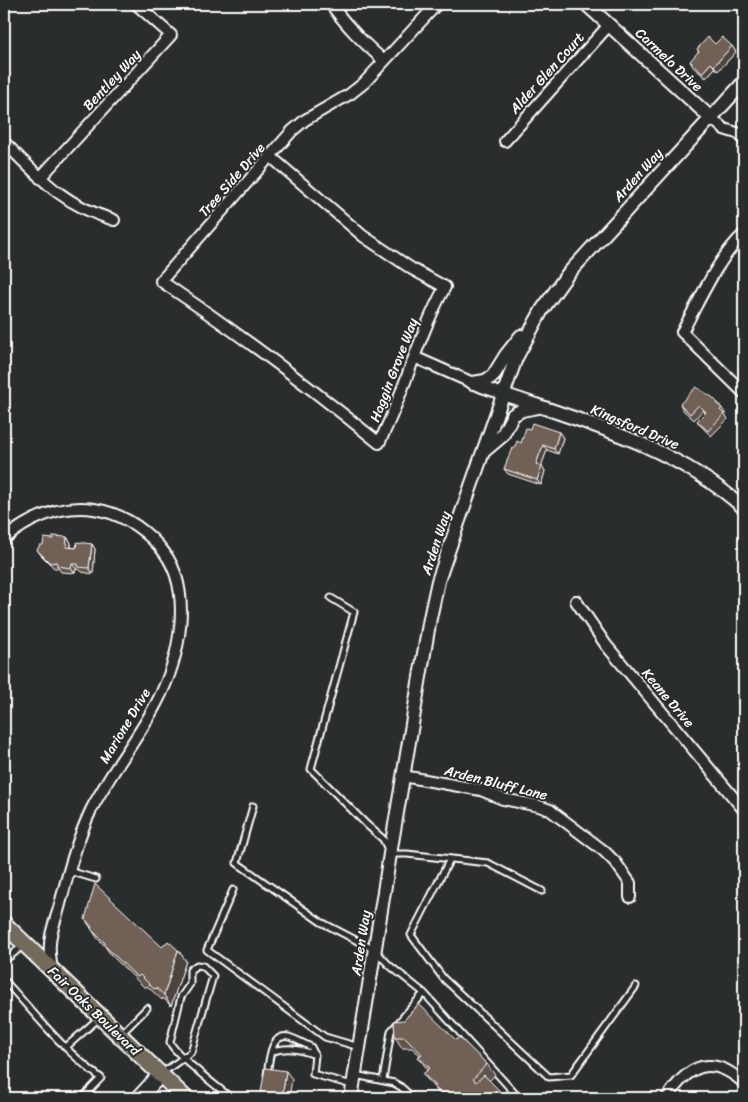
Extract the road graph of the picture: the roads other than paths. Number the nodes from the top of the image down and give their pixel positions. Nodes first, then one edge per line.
1 (136, 4) edge
2 (331, 4) edge
3 (437, 4) edge
4 (586, 4) edge
5 (609, 25) junction
6 (384, 61) junction
7 (744, 82) edge
8 (711, 118) junction
9 (744, 140) edge
10 (505, 141) dead end
11 (4, 142) edge
12 (270, 156) junction
13 (40, 178) junction
14 (114, 220) dead end
15 (744, 234) edge
16 (161, 282) joint
17 (534, 324) junction
18 (414, 357) junction
19 (473, 383) junction
20 (744, 393) edge
21 (503, 394) junction
22 (542, 407) junction
23 (483, 452) junction
24 (744, 508) edge
25 (4, 539) edge
26 (331, 598) dead end
27 (576, 601) dead end
28 (403, 776) junction
29 (253, 806) dead end
30 (744, 810) edge
31 (390, 854) junction
32 (450, 859) junction
33 (69, 870) junction
34 (96, 880) dead end
35 (233, 890) dead end
36 (542, 891) dead end
37 (630, 897) dead end
38 (4, 924) edge
39 (25, 944) junction
40 (375, 950) junction
41 (4, 961) edge
42 (52, 970) junction
43 (4, 980) edge
44 (636, 986) dead end
45 (424, 993) junction
46 (146, 1008) dead end
47 (100, 1017) junction
48 (119, 1035) junction
49 (66, 1047) junction
50 (360, 1047) junction
51 (271, 1052) junction
52 (315, 1055) junction
53 (183, 1057) junction
54 (160, 1075) junction
55 (267, 1078) edge
56 (383, 1080) junction
57 (744, 1083) edge
58 (353, 1086) edge
59 (82, 1098) edge
60 (139, 1098) edge
61 (185, 1098) edge
62 (231, 1098) edge
63 (413, 1098) edge
64 (519, 1098) edge
65 (667, 1098) edge

1 - 13 street, Bentley Way
2 - 6 street
3 - 6 street, Tree Side Drive
4 - 5 street, Carmelo Drive
5 - 8 street, Carmelo Drive
5 - 10 street, Alder Glen Court
6 - 12 street, Tree Side Drive
7 - 8 street, Arden Way
8 - 9 street
8 - 17 street, Arden Way
11 - 13 street
12 - 16 street, Tree Side Drive
12 - 18 street, Haggin Grove Way
13 - 14 street
15 - 20 street
16 - 18 street, Haggin Grove Way
17 - 19 street
17 - 21 street, Arden Way
18 - 19 street
19 - 21 street
21 - 22 street, Kingsford Drive
21 - 23 street, Arden Way
22 - 23 street
22 - 24 street, Kingsford Drive
23 - 28 street, Arden Way
25 - 33 street, Marione Drive
26 - 31 lane
27 - 30 street, Keane Drive
28 - 31 street, Arden Way
28 - 37 street, Arden Bluff Lane
29 - 40 lane
31 - 32 lane
31 - 40 street, Arden Way
32 - 36 lane
32 - 44 lane
33 - 34 lane
33 - 42 street, Marione Drive
35 - 50 lane
38 - 39 main road, Fair Oaks Boulevard
39 - 41 lane
39 - 42 main road, Fair Oaks Boulevard
40 - 45 lane
40 - 50 street, Arden Way
42 - 47 main road, Fair Oaks Boulevard
43 - 49 lane
45 - 56 lane
45 - 64 lane
46 - 48 lane
47 - 48 main road, Fair Oaks Boulevard
47 - 49 lane
48 - 54 main road, Fair Oaks Boulevard
49 - 59 lane
50 - 58 street, Arden Way
51 - 52 lane
51 - 52 lane
51 - 55 lane
52 - 58 lane
53 - 53 lane
53 - 54 lane
53 - 62 lane
54 - 60 main road
54 - 61 main road, Fair Oaks Boulevard
56 - 58 lane
56 - 63 lane
57 - 65 street

